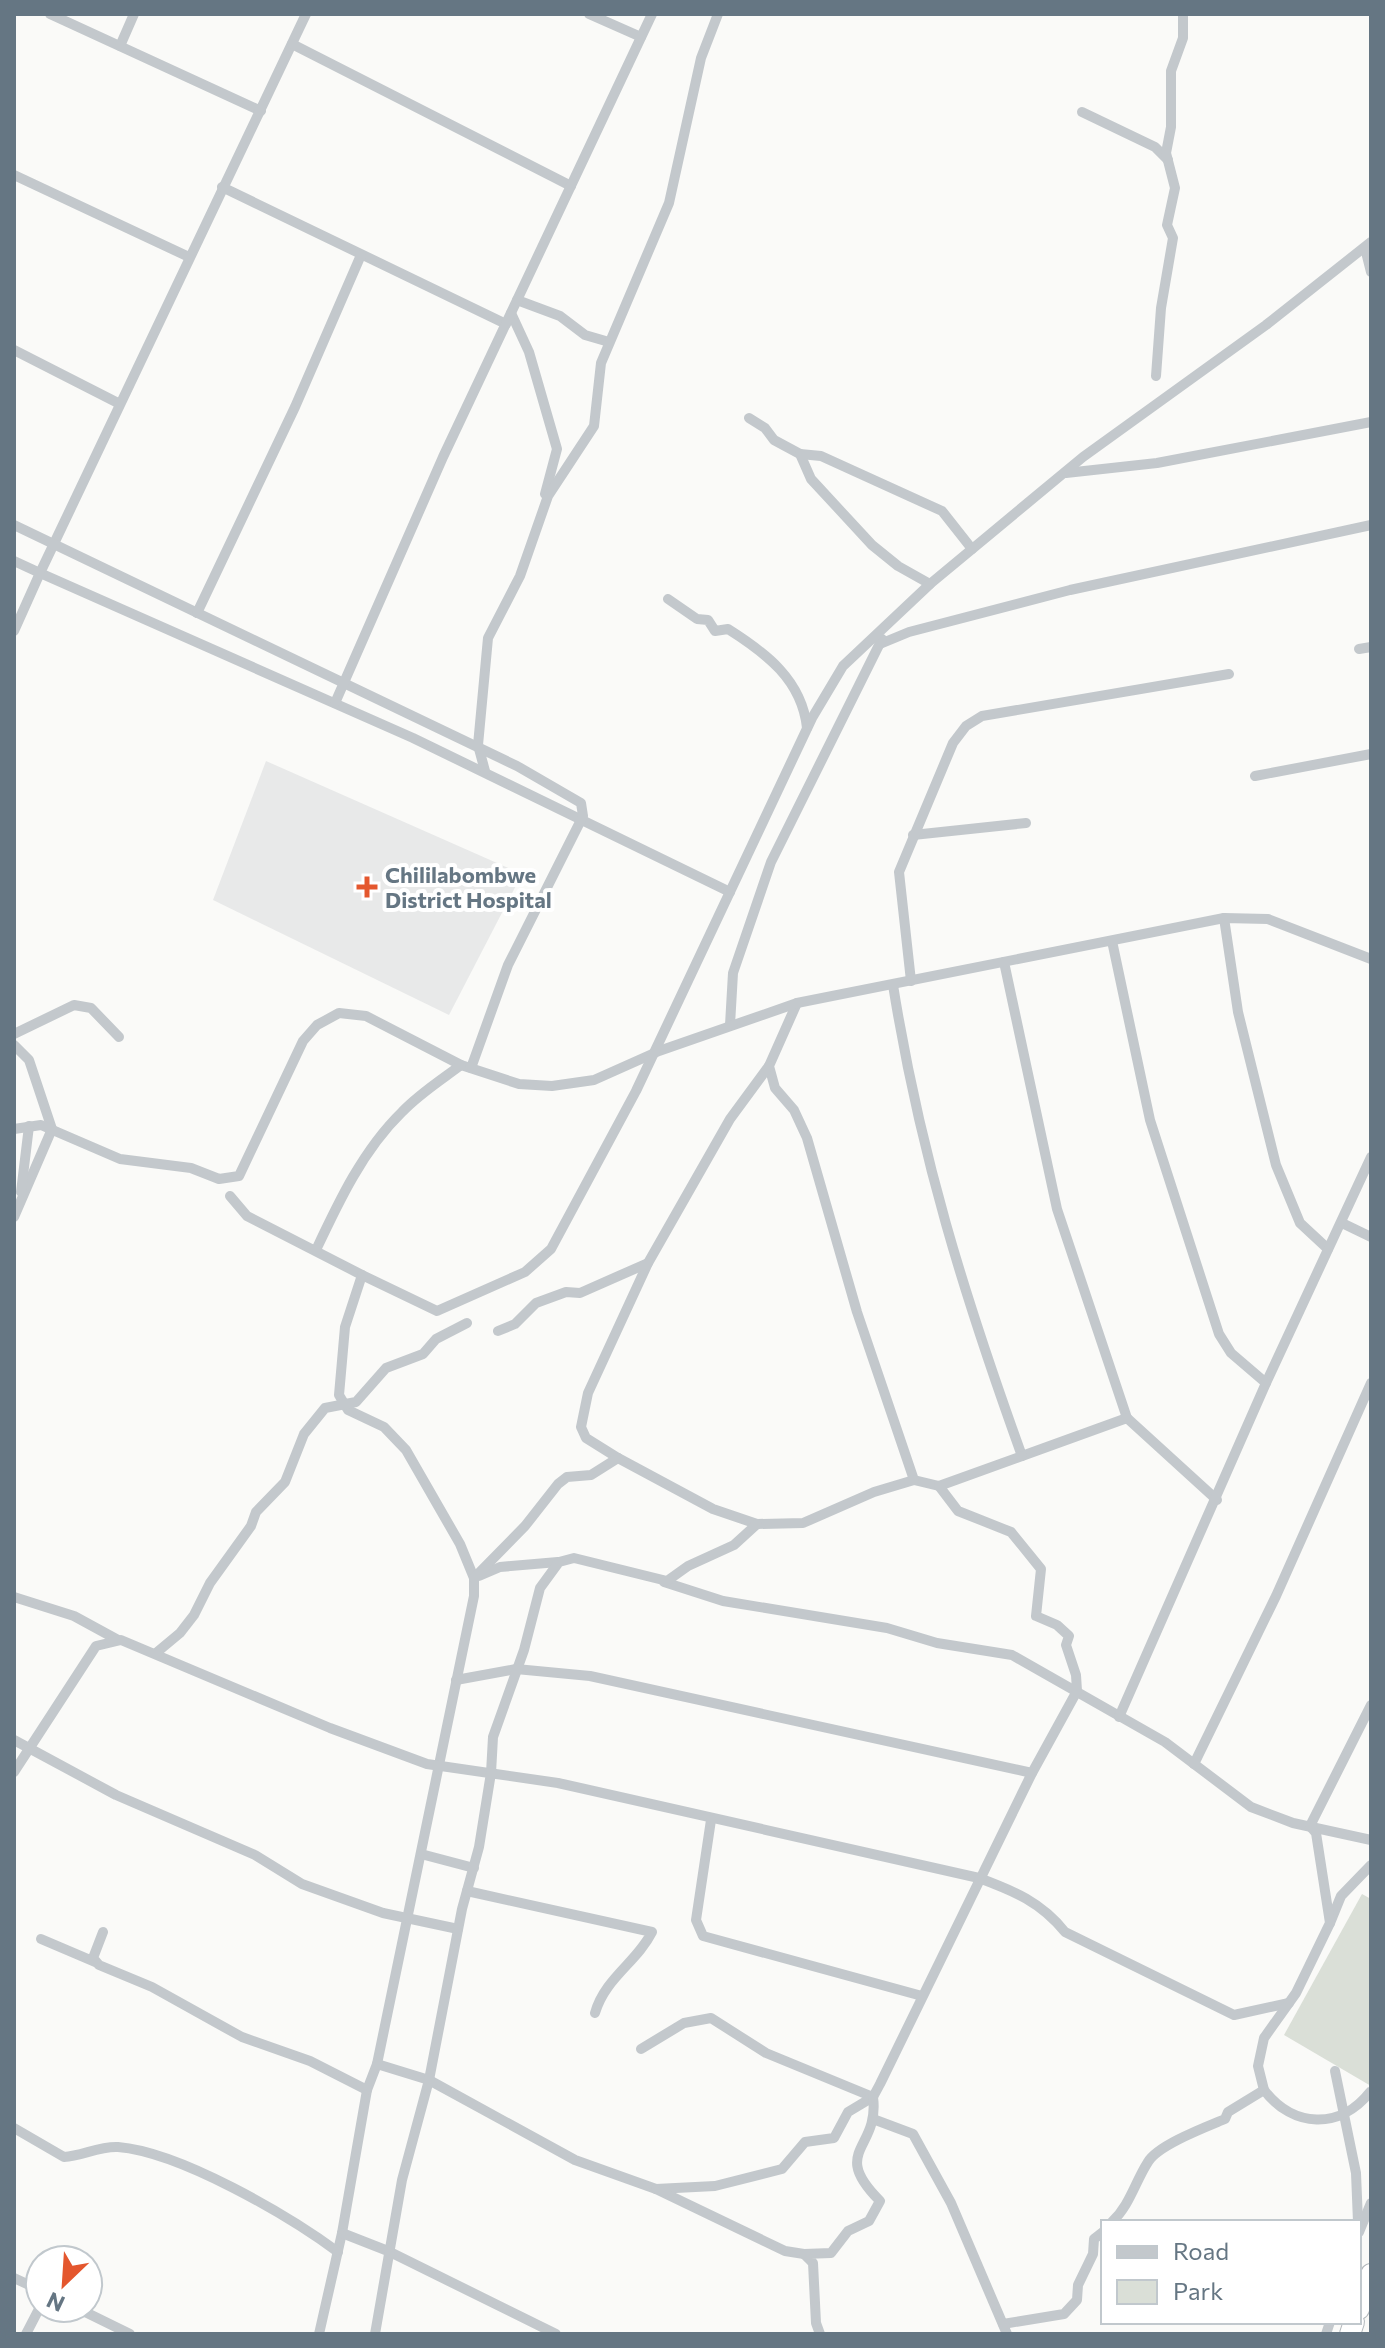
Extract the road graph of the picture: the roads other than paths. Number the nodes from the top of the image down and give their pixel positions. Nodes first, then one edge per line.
1 (50, 14) edge
2 (134, 14) edge
3 (306, 14) edge
4 (589, 14) edge
5 (652, 14) edge
6 (718, 14) edge
7 (1183, 14) edge
8 (641, 37) junction
9 (292, 44) junction
10 (120, 46) junction
11 (261, 111) junction
12 (1082, 112) dead end
13 (1168, 160) junction
14 (14, 175) edge
15 (571, 186) junction
16 (222, 187) junction
17 (1368, 245) edge
18 (361, 255) junction
19 (189, 257) junction
20 (1371, 272) edge
21 (517, 300) junction
22 (511, 313) junction
23 (506, 324) junction
24 (609, 342) junction
25 (14, 350) edge
26 (1156, 376) dead end
27 (118, 403) junction
28 (749, 418) dead end
29 (1371, 422) edge
30 (800, 454) junction
31 (1064, 473) junction
32 (541, 512) junction
33 (14, 525) edge
34 (1371, 525) edge
35 (54, 544) junction
36 (972, 549) junction
37 (14, 561) edge
38 (40, 573) junction
39 (930, 584) junction
40 (668, 599) dead end
41 (197, 613) junction
42 (893, 620) junction
43 (14, 631) edge
44 (880, 644) junction
45 (1229, 674) dead end
46 (343, 683) junction
47 (335, 703) junction
48 (807, 729) junction
49 (479, 748) junction
50 (1371, 754) edge
51 (485, 771) junction
52 (1255, 776) dead end
53 (582, 819) junction
54 (1026, 823) dead end
55 (913, 835) junction
56 (730, 892) junction
57 (1224, 918) junction
58 (1112, 941) junction
59 (1371, 959) edge
60 (1004, 962) junction
61 (911, 981) junction
62 (893, 985) junction
63 (797, 1003) junction
64 (730, 1025) junction
65 (14, 1034) edge
66 (119, 1037) dead end
67 (14, 1045) edge
68 (654, 1053) junction
69 (466, 1066) junction
70 (769, 1066) junction
71 (29, 1126) junction
72 (14, 1129) edge
73 (52, 1129) junction
74 (1371, 1157) edge
75 (230, 1196) dead end
76 (16, 1208) edge
77 (1342, 1223) junction
78 (1371, 1237) edge
79 (1328, 1249) junction
80 (316, 1250) junction
81 (648, 1263) junction
82 (362, 1275) junction
83 (467, 1323) dead end
84 (498, 1331) dead end
85 (1266, 1383) junction
86 (1371, 1383) edge
87 (343, 1403) junction
88 (1127, 1418) junction
89 (1022, 1456) junction
90 (618, 1458) junction
91 (914, 1480) junction
92 (939, 1486) junction
93 (1217, 1500) junction
94 (757, 1524) junction
95 (559, 1562) junction
96 (474, 1578) junction
97 (661, 1581) junction
98 (14, 1597) edge
99 (118, 1640) junction
100 (156, 1653) junction
101 (516, 1669) junction
102 (456, 1680) junction
103 (1077, 1691) junction
104 (1371, 1705) edge
105 (1119, 1717) junction
106 (14, 1740) edge
107 (27, 1748) junction
108 (1194, 1764) junction
109 (441, 1765) junction
110 (14, 1772) edge
111 (491, 1773) junction
112 (1032, 1773) junction
113 (711, 1820) junction
114 (1310, 1826) junction
115 (1371, 1840) edge
116 (421, 1854) junction
117 (1371, 1865) edge
118 (474, 1868) junction
119 (979, 1878) junction
120 (467, 1891) junction
121 (406, 1919) junction
122 (1330, 1923) junction
123 (458, 1929) junction
124 (103, 1932) dead end
125 (41, 1939) dead end
126 (95, 1962) junction
127 (922, 1996) junction
128 (1289, 2003) junction
129 (595, 2013) dead end
130 (641, 2049) dead end
131 (377, 2064) junction
132 (1335, 2071) dead end
133 (429, 2080) junction
134 (367, 2090) junction
135 (1264, 2090) junction
136 (1370, 2094) edge
137 (873, 2097) junction
138 (1343, 2116) junction
139 (873, 2119) junction
140 (14, 2128) edge
141 (656, 2189) junction
142 (1371, 2203) edge
143 (1114, 2220) edge
144 (1358, 2220) edge
145 (1361, 2227) edge
146 (342, 2233) junction
147 (1101, 2234) edge
148 (388, 2251) junction
149 (338, 2252) junction
150 (804, 2254) junction
151 (1371, 2274) edge
152 (1361, 2303) edge
153 (104, 2321) edge
154 (1005, 2329) edge
155 (130, 2334) edge
156 (319, 2334) edge
157 (375, 2334) edge
158 (556, 2334) edge
159 (820, 2334) edge

1 - 10 street
2 - 10 street
3 - 9 street
4 - 8 street
5 - 8 street
6 - 24 street
7 - 13 street
8 - 15 street
9 - 11 street
9 - 15 street
10 - 11 street
11 - 16 street
12 - 13 street
13 - 26 street
14 - 19 street
15 - 21 street
16 - 18 street
16 - 19 street
17 - 20 street
17 - 31 street
18 - 23 street
18 - 41 street
19 - 27 street
21 - 22 street
21 - 24 street
22 - 23 street
22 - 32 street
23 - 46 street
24 - 32 street
25 - 27 street
27 - 35 street
28 - 30 street
29 - 31 street
30 - 36 street
30 - 39 street
31 - 36 street
32 - 49 street
33 - 35 street
34 - 44 street
35 - 38 street
35 - 41 street
36 - 39 street
37 - 38 street
38 - 43 street
38 - 47 street
39 - 42 street
40 - 48 street
41 - 46 street
42 - 44 street
42 - 48 street
44 - 64 street
45 - 55 street
46 - 47 street
46 - 49 street
47 - 51 street
48 - 56 street
49 - 51 street
49 - 53 street
50 - 52 street
51 - 53 street
53 - 56 street
53 - 69 street
54 - 55 street
55 - 61 street
56 - 68 street
57 - 58 street
57 - 59 street
57 - 79 street
58 - 60 street
58 - 85 street
60 - 61 street
60 - 88 street
61 - 62 street
62 - 63 street
62 - 89 street
63 - 64 street
63 - 70 street
64 - 68 street
65 - 66 street
67 - 73 street
68 - 69 street
68 - 82 street
69 - 73 street
69 - 80 street
70 - 81 street
70 - 91 street
71 - 72 street
71 - 73 street
71 - 76 street
73 - 76 street
74 - 77 street
75 - 80 street
77 - 78 street
77 - 79 street
79 - 85 street
80 - 82 street
81 - 84 street
81 - 90 street
82 - 87 street
83 - 87 street
85 - 93 street
86 - 108 street
87 - 96 street
87 - 100 street
88 - 89 street
88 - 93 street
89 - 92 street
90 - 94 street
90 - 96 street
91 - 92 street
91 - 94 street
92 - 103 street
93 - 105 street
94 - 97 street
95 - 96 street
95 - 97 street
95 - 101 street
96 - 102 street
97 - 103 street
98 - 99 street
99 - 100 street
99 - 107 street
100 - 109 street
101 - 102 street
101 - 111 street
101 - 112 street
102 - 109 street
103 - 105 street
103 - 112 street
104 - 114 street
105 - 108 street
106 - 107 street
107 - 110 street
107 - 121 street
108 - 114 street
109 - 111 street
109 - 116 street
111 - 113 street
111 - 118 street
112 - 119 street
113 - 119 street
113 - 127 street
114 - 115 street
114 - 122 street
116 - 118 street
116 - 121 street
117 - 122 street
118 - 120 street
119 - 127 street
119 - 128 street
120 - 123 street
120 - 129 street
121 - 123 street
121 - 131 street
122 - 128 street
123 - 133 street
124 - 126 street
125 - 126 street
126 - 134 street
127 - 137 street
128 - 135 street
130 - 137 street
131 - 133 street
131 - 134 street
132 - 138 street
133 - 141 street
133 - 148 street
134 - 146 street
135 - 138 street
135 - 143 street
136 - 138 street
137 - 139 street
137 - 141 street
138 - 144 street
139 - 150 street
139 - 154 street
140 - 149 street
141 - 150 street
142 - 145 street
146 - 148 street
146 - 149 street
147 - 154 street
148 - 157 street
148 - 158 street
149 - 156 street
150 - 159 street
151 - 152 highway
153 - 155 street

